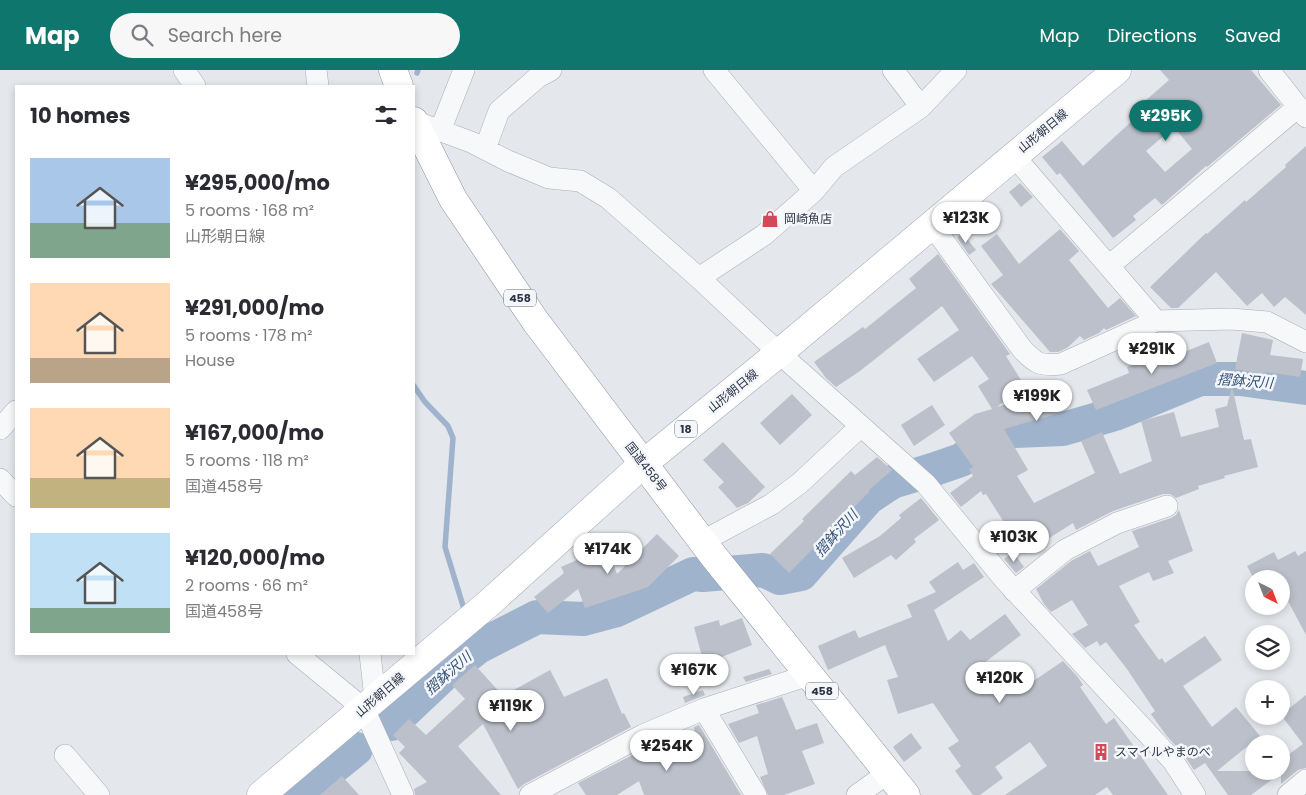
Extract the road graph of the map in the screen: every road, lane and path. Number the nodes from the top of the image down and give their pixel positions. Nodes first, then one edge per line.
1 (184, 70) edge
2 (316, 70) edge
3 (393, 70) edge
4 (464, 70) edge
5 (551, 70) edge
6 (714, 70) edge
7 (892, 70) edge
8 (956, 70) edge
9 (1117, 70) edge
10 (1270, 70) edge
11 (193, 85) edge
12 (318, 85) edge
13 (399, 85) edge
14 (921, 107) junction
15 (1302, 112) edge
16 (415, 121) edge
17 (415, 123) edge
18 (440, 131) junction
19 (485, 149) junction
20 (1014, 156) junction
21 (814, 191) junction
22 (932, 225) junction
23 (1109, 266) junction
24 (699, 278) junction
25 (1156, 321) junction
26 (1306, 342) edge
27 (779, 353) junction
28 (15, 412) edge
29 (861, 426) junction
30 (0, 429) edge
31 (643, 464) junction
32 (0, 479) edge
33 (15, 495) edge
34 (1167, 506) dead end
35 (709, 550) junction
36 (1014, 591) junction
37 (298, 655) edge
38 (370, 655) edge
39 (809, 675) junction
40 (370, 704) junction
41 (704, 709) junction
42 (65, 755) dead end
43 (888, 774) junction
44 (1306, 780) edge
45 (99, 795) edge
46 (261, 795) edge
47 (403, 795) edge
48 (530, 795) edge
49 (756, 795) edge
50 (857, 795) edge
51 (906, 795) edge
52 (1195, 795) edge
53 (1288, 795) edge

1 - 11 street
2 - 12 street
3 - 13 main road
4 - 18 street
5 - 19 street
6 - 21 street
7 - 14 street
8 - 14 street
9 - 20 main road, 山形朝日線 / 18
10 - 15 street
14 - 21 street
15 - 23 street
16 - 18 street
17 - 31 main road, 国道458号 / 458
18 - 19 street
19 - 24 street
20 - 22 main road, 山形朝日線 / 18
20 - 23 street
21 - 24 street
22 - 25 street
22 - 27 main road, 山形朝日線 / 18
23 - 25 street
24 - 27 street
25 - 26 street
27 - 29 street
27 - 31 main road, 山形朝日線 / 18
28 - 30 street
29 - 35 street
29 - 36 street
31 - 35 main road, 国道458号 / 458
31 - 40 main road, 山形朝日線 / 18
32 - 33 street
34 - 36 street
35 - 39 main road, 国道458号 / 458
36 - 52 street
37 - 40 street
38 - 40 street
39 - 41 street
39 - 43 main road, 国道458号 / 458
40 - 46 main road, 山形朝日線 / 18
40 - 47 street
41 - 48 street
41 - 49 street
42 - 45 street
43 - 50 street
43 - 51 main road, 国道458号 / 458
44 - 53 street

